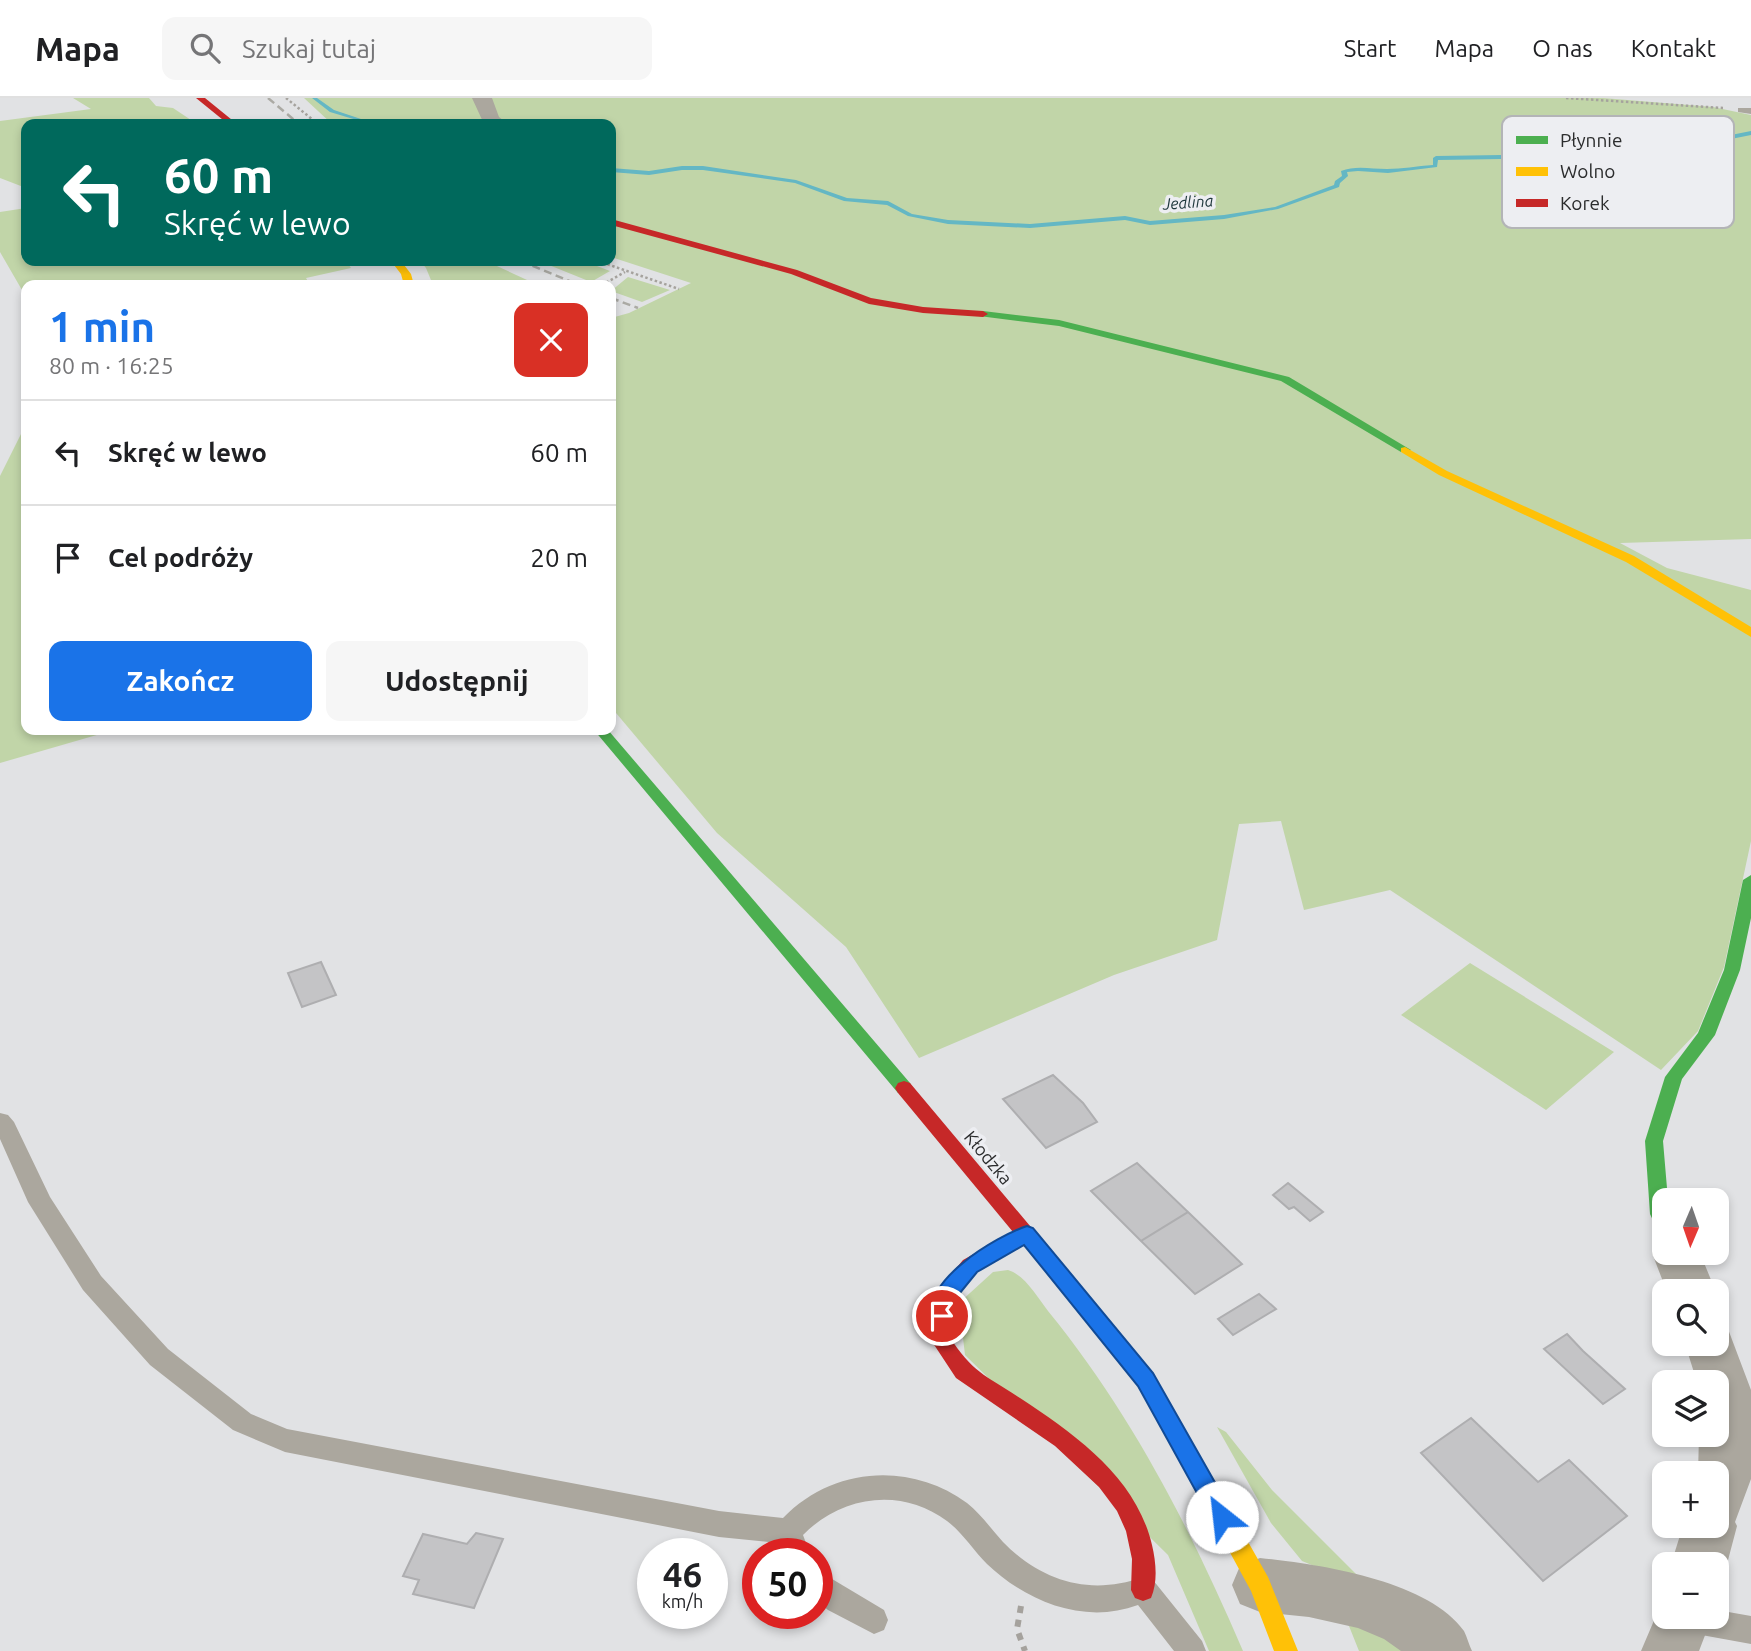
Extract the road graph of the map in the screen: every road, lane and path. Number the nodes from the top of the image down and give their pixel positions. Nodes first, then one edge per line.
1 (200, 98) edge
2 (286, 98) edge
3 (482, 98) edge
4 (1566, 98) edge
5 (1746, 111) edge
6 (227, 119) edge
7 (312, 119) edge
8 (491, 119) edge
9 (616, 223) edge
10 (612, 266) edge
11 (626, 271) junction
12 (611, 280) edge
13 (679, 289) dead end
14 (1751, 633) edge
15 (605, 735) edge
16 (1751, 880) edge
17 (0, 1121) edge
18 (1658, 1188) edge
19 (1027, 1234) junction
20 (1714, 1356) edge
21 (1725, 1461) edge
22 (773, 1538) edge
23 (794, 1538) edge
24 (1260, 1585) junction
25 (1143, 1590) junction
26 (833, 1596) edge
27 (874, 1620) dead end
28 (1729, 1626) edge
29 (1679, 1629) edge
30 (1751, 1630) edge
31 (1192, 1651) edge
32 (1286, 1651) edge
33 (1443, 1651) edge
34 (1670, 1651) edge

1 - 6 street
2 - 7 path
3 - 8 street
4 - 5 path
9 - 14 street
10 - 11 path
11 - 12 path
11 - 13 path
15 - 19 street, Kłodzka
16 - 18 street
17 - 22 lane
19 - 24 street, Kłodzka
19 - 25 street
20 - 21 street
23 - 25 lane
24 - 32 street, Kłodzka
24 - 33 street
25 - 31 lane
26 - 27 lane
28 - 30 lane
29 - 34 street

